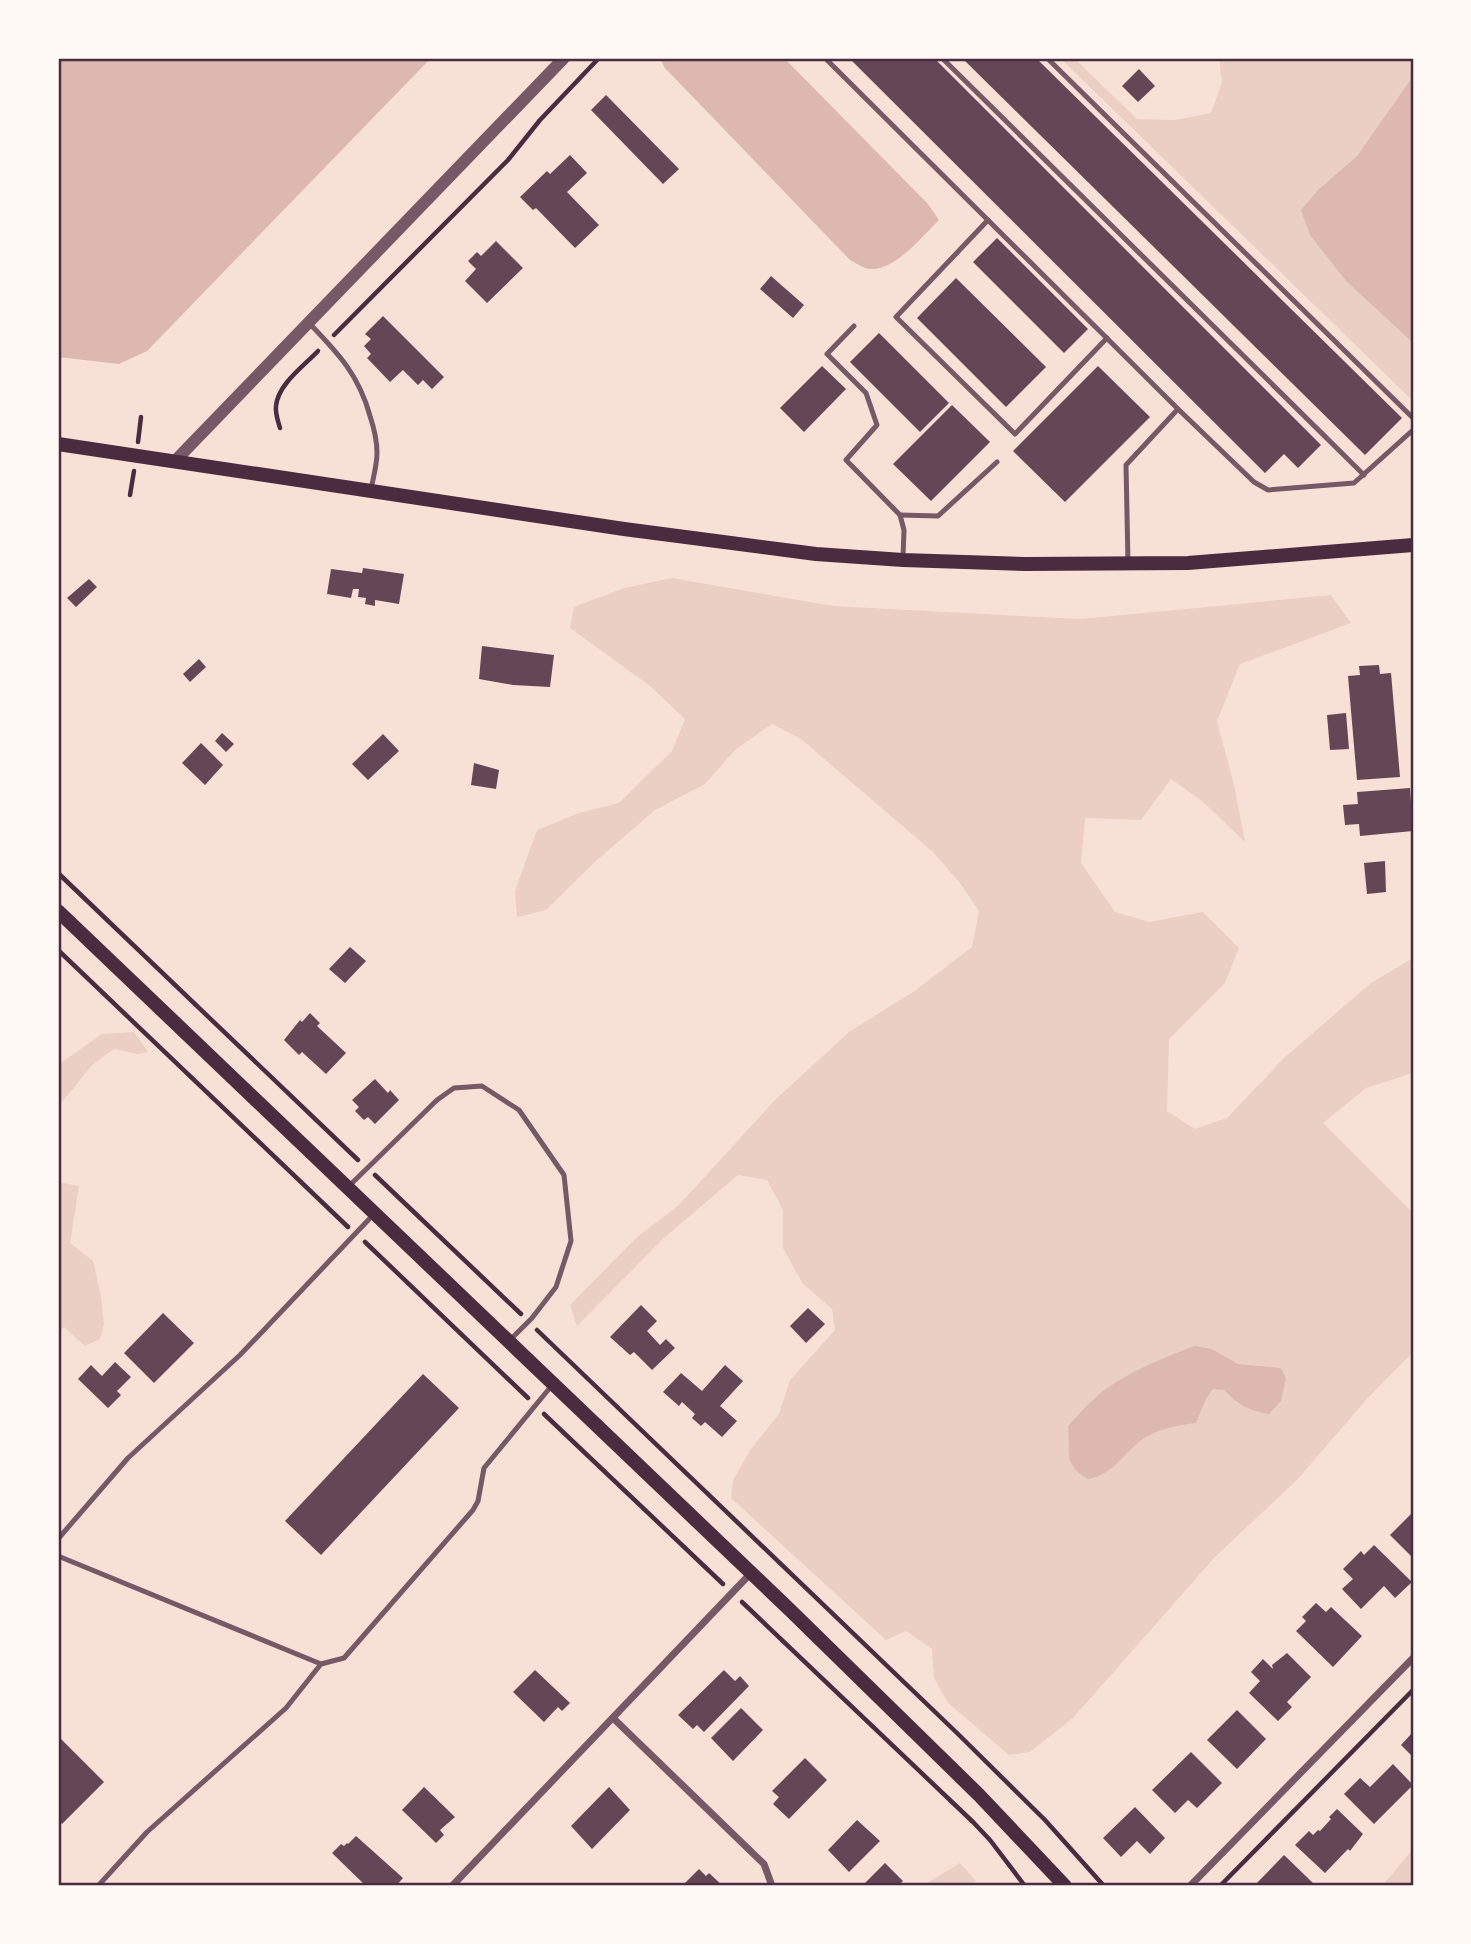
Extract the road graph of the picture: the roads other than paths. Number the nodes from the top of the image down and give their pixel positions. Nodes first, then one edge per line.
1 (564, 58) edge
2 (825, 58) edge
3 (942, 58) edge
4 (1047, 58) edge
5 (989, 220) junction
6 (308, 322) junction
7 (854, 326) dead end
8 (1107, 338) junction
9 (1178, 409) junction
10 (1413, 418) edge
11 (1413, 430) edge
12 (58, 444) edge
13 (174, 461) junction
14 (997, 463) dead end
15 (1364, 475) junction
16 (371, 490) junction
17 (900, 515) junction
18 (1413, 545) edge
19 (903, 560) junction
20 (1128, 563) junction
21 (58, 911) edge
22 (347, 1188) junction
23 (374, 1214) junction
24 (509, 1342) junction
25 (553, 1384) junction
26 (58, 1539) edge
27 (58, 1556) edge
28 (751, 1573) junction
29 (1413, 1658) edge
30 (321, 1664) junction
31 (613, 1718) junction
32 (98, 1886) edge
33 (452, 1886) edge
34 (772, 1886) edge
35 (1065, 1886) edge
36 (1189, 1886) edge

1 - 6 street
2 - 5 lane
3 - 15 lane
4 - 10 lane
5 - 8 lane
5 - 8 lane
6 - 13 street
6 - 16 lane
7 - 17 lane
8 - 9 lane
9 - 15 lane
9 - 20 lane
11 - 15 lane
12 - 13 main road
13 - 16 main road
14 - 17 lane
16 - 19 main road
17 - 19 lane
18 - 20 main road
19 - 20 main road
21 - 22 main road
22 - 23 main road
22 - 24 lane
23 - 24 main road
23 - 26 lane
24 - 25 main road
25 - 28 main road
25 - 30 lane
27 - 30 lane
28 - 31 street
28 - 35 main road
29 - 36 street
30 - 32 lane
31 - 33 street
31 - 34 street

